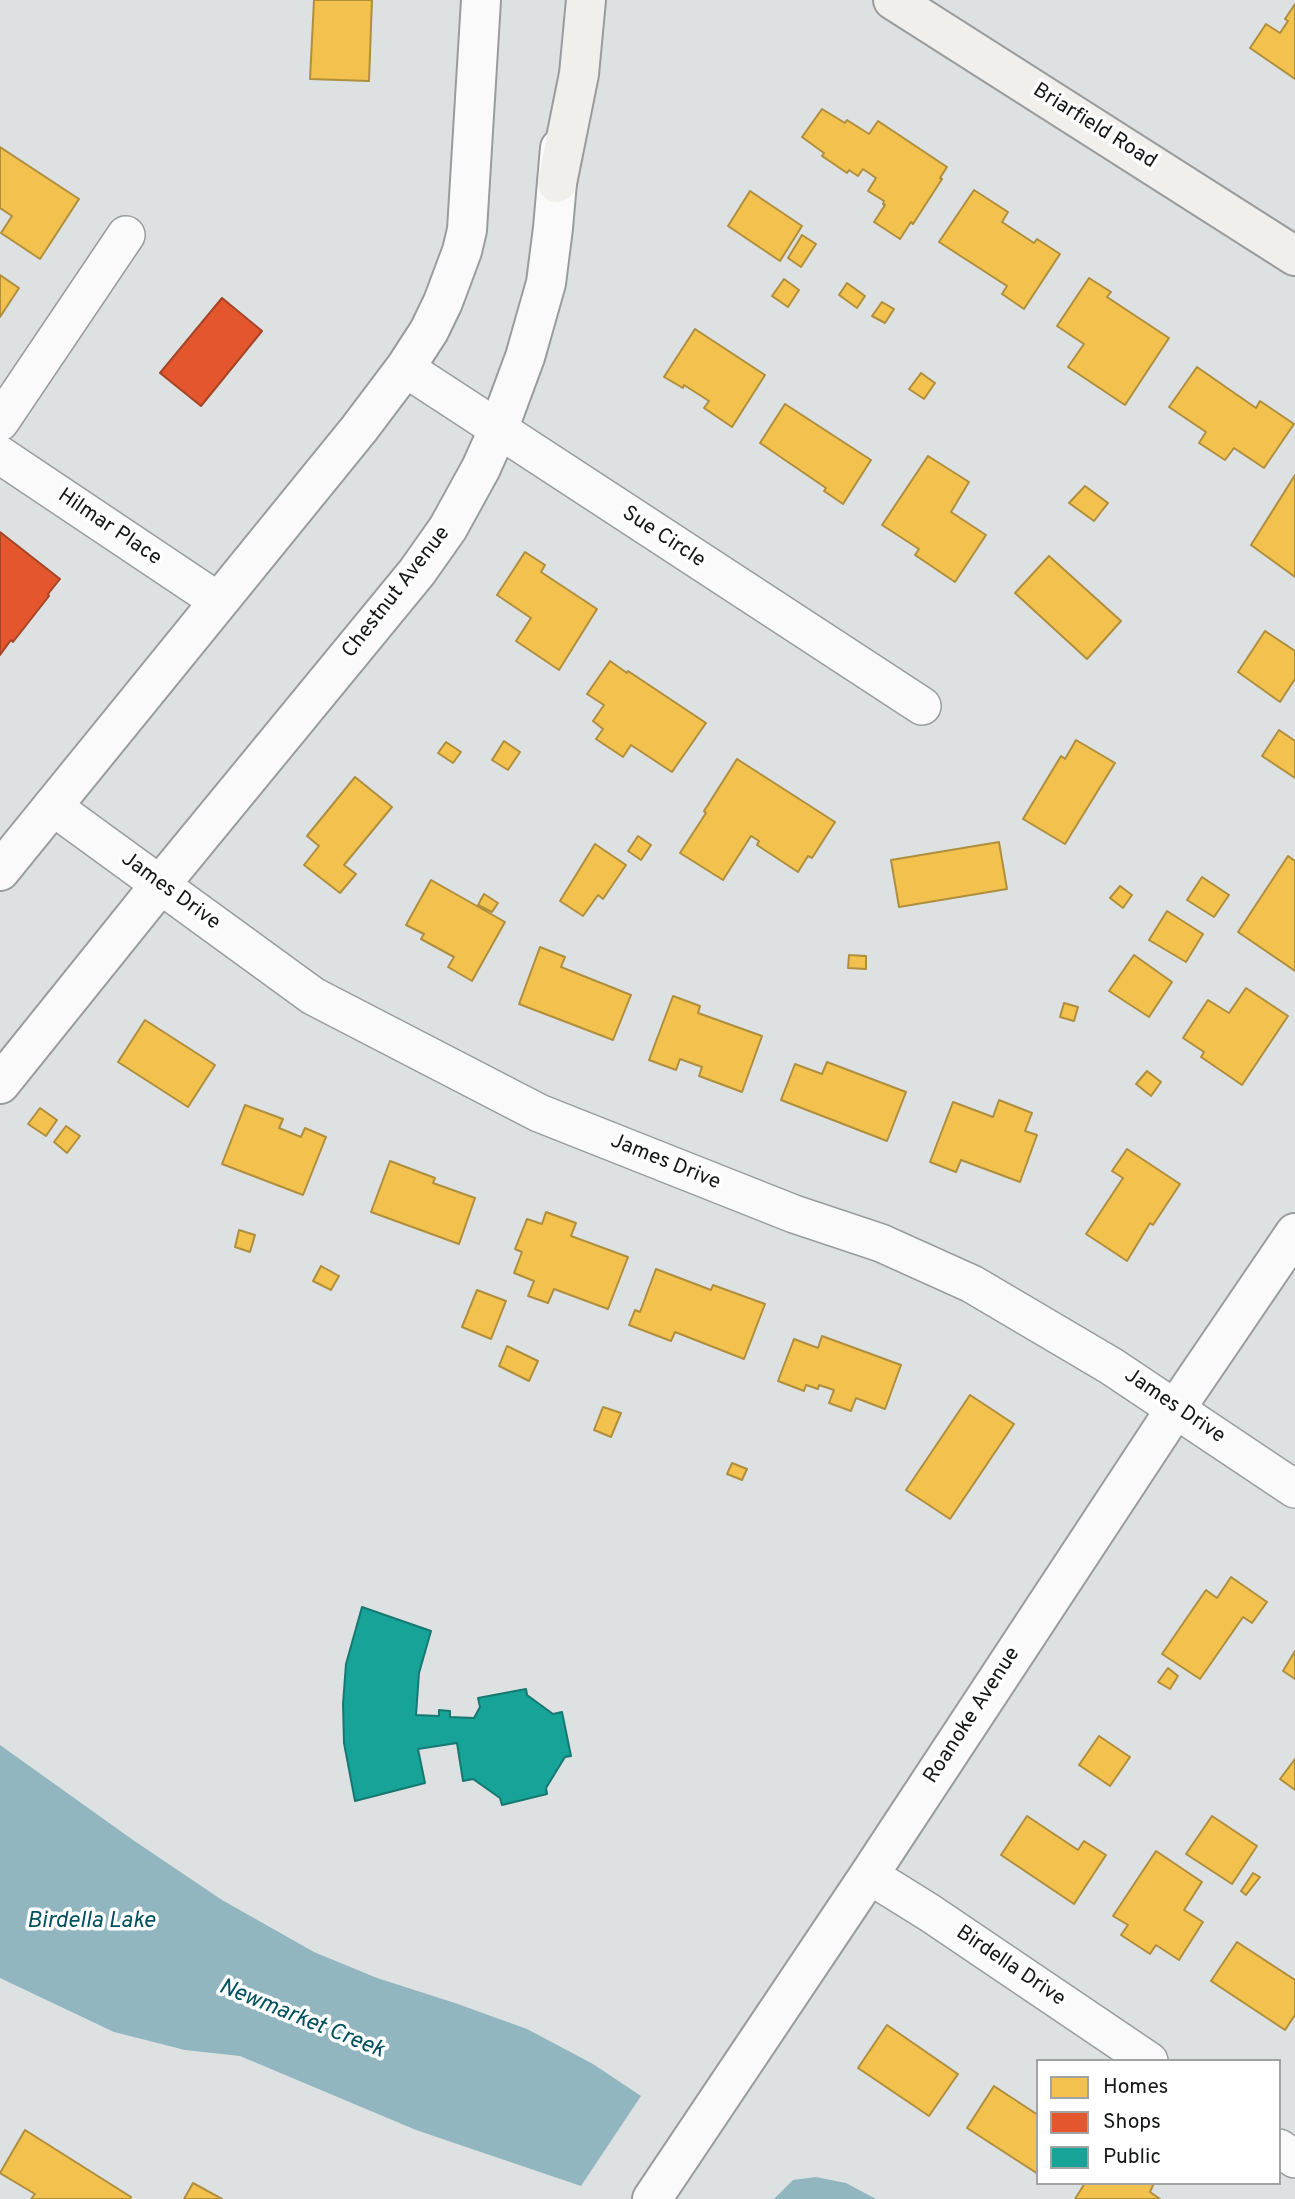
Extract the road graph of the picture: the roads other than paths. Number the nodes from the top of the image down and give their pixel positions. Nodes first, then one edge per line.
1 (481, 0) edge
2 (570, 0) edge
3 (586, 0) edge
4 (893, 0) edge
5 (557, 183) junction
6 (126, 235) dead end
7 (1295, 256) edge
8 (405, 368) junction
9 (0, 422) edge
10 (498, 430) junction
11 (0, 455) edge
12 (218, 601) junction
13 (922, 706) dead end
14 (52, 806) junction
15 (0, 871) edge
16 (160, 885) junction
17 (0, 1084) edge
18 (1295, 1233) edge
19 (1176, 1408) junction
20 (1295, 1489) edge
21 (869, 1875) junction
22 (1146, 2059) edge
23 (652, 2199) edge

1 - 8 street
2 - 5 street, Chestnut Avenue
3 - 5 main road
4 - 7 main road, Briarfield Road
5 - 10 street, Chestnut Avenue
6 - 9 street
8 - 10 street, Sue Circle
8 - 12 street
10 - 13 street, Sue Circle
10 - 16 street, Chestnut Avenue
11 - 12 street, Hilmar Place
12 - 14 street
14 - 15 street
14 - 16 street, James Drive
16 - 17 street, Chestnut Avenue
16 - 19 street, James Drive
18 - 19 street, Roanoke Avenue
19 - 20 street, James Drive
19 - 21 street, Roanoke Avenue
21 - 22 street, Birdella Drive
21 - 23 street, Roanoke Avenue

